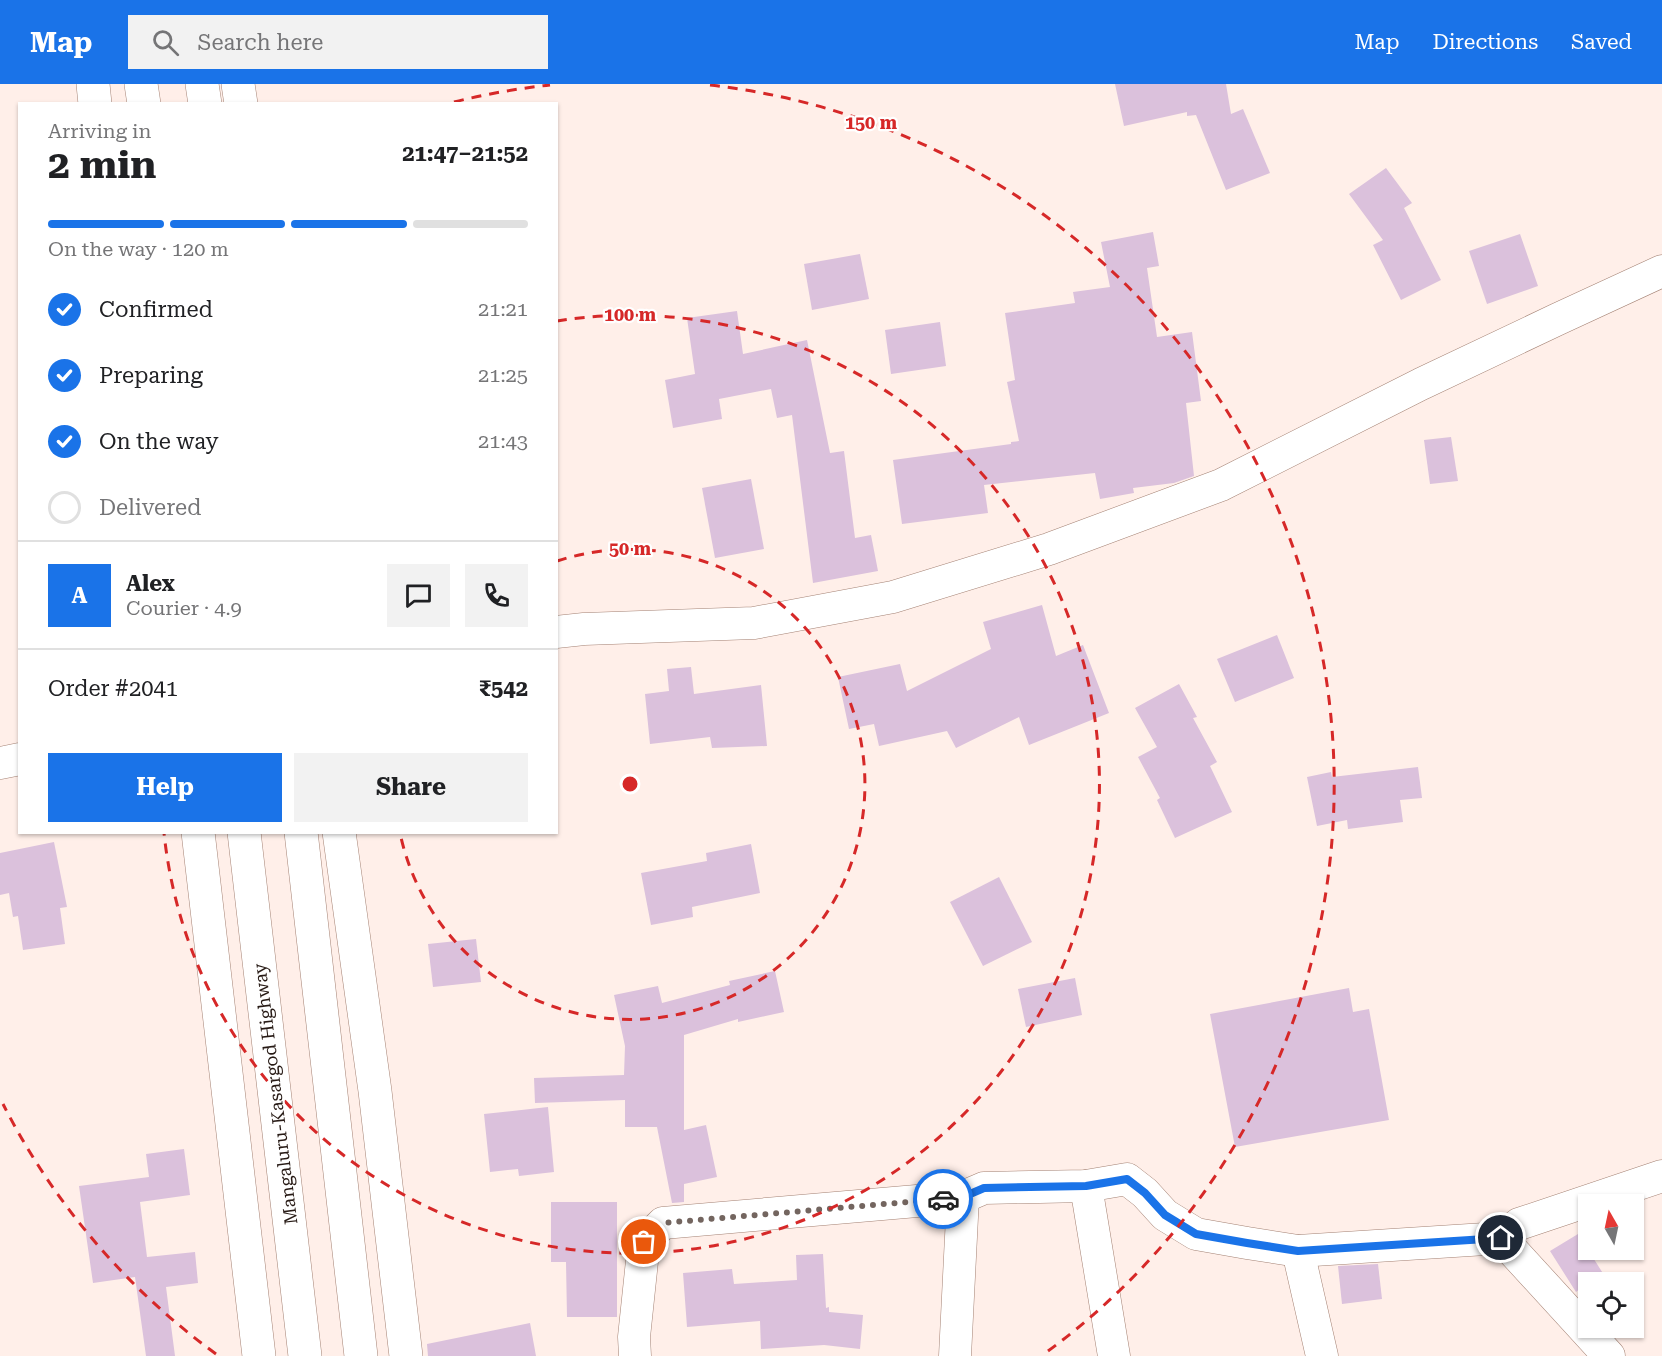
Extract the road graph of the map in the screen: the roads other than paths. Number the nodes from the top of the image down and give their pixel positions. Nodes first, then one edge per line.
1 (93, 84) edge
2 (141, 84) edge
3 (202, 84) edge
4 (238, 84) edge
5 (95, 102) edge
6 (144, 102) edge
7 (205, 102) edge
8 (242, 102) edge
9 (1662, 272) edge
10 (558, 632) edge
11 (18, 759) edge
12 (0, 763) edge
13 (198, 834) edge
14 (244, 834) edge
15 (301, 834) edge
16 (339, 834) edge
17 (1662, 1176) edge
18 (1086, 1186) junction
19 (963, 1197) junction
20 (1501, 1238) junction
21 (1298, 1251) junction
22 (260, 1356) edge
23 (305, 1356) edge
24 (361, 1356) edge
25 (406, 1356) edge
26 (635, 1356) edge
27 (955, 1356) edge
28 (1114, 1356) edge
29 (1322, 1356) edge
30 (1609, 1356) edge

1 - 5 main road
2 - 6 main road
3 - 7 main road
4 - 8 main road
9 - 10 street
11 - 12 street
13 - 22 main road
14 - 23 main road, Mangaluru-Kasargod Highway
15 - 24 main road
16 - 25 main road
17 - 20 street
18 - 19 street
18 - 21 street
18 - 28 street
19 - 26 street
19 - 27 street
20 - 21 street
20 - 30 street
21 - 29 street

